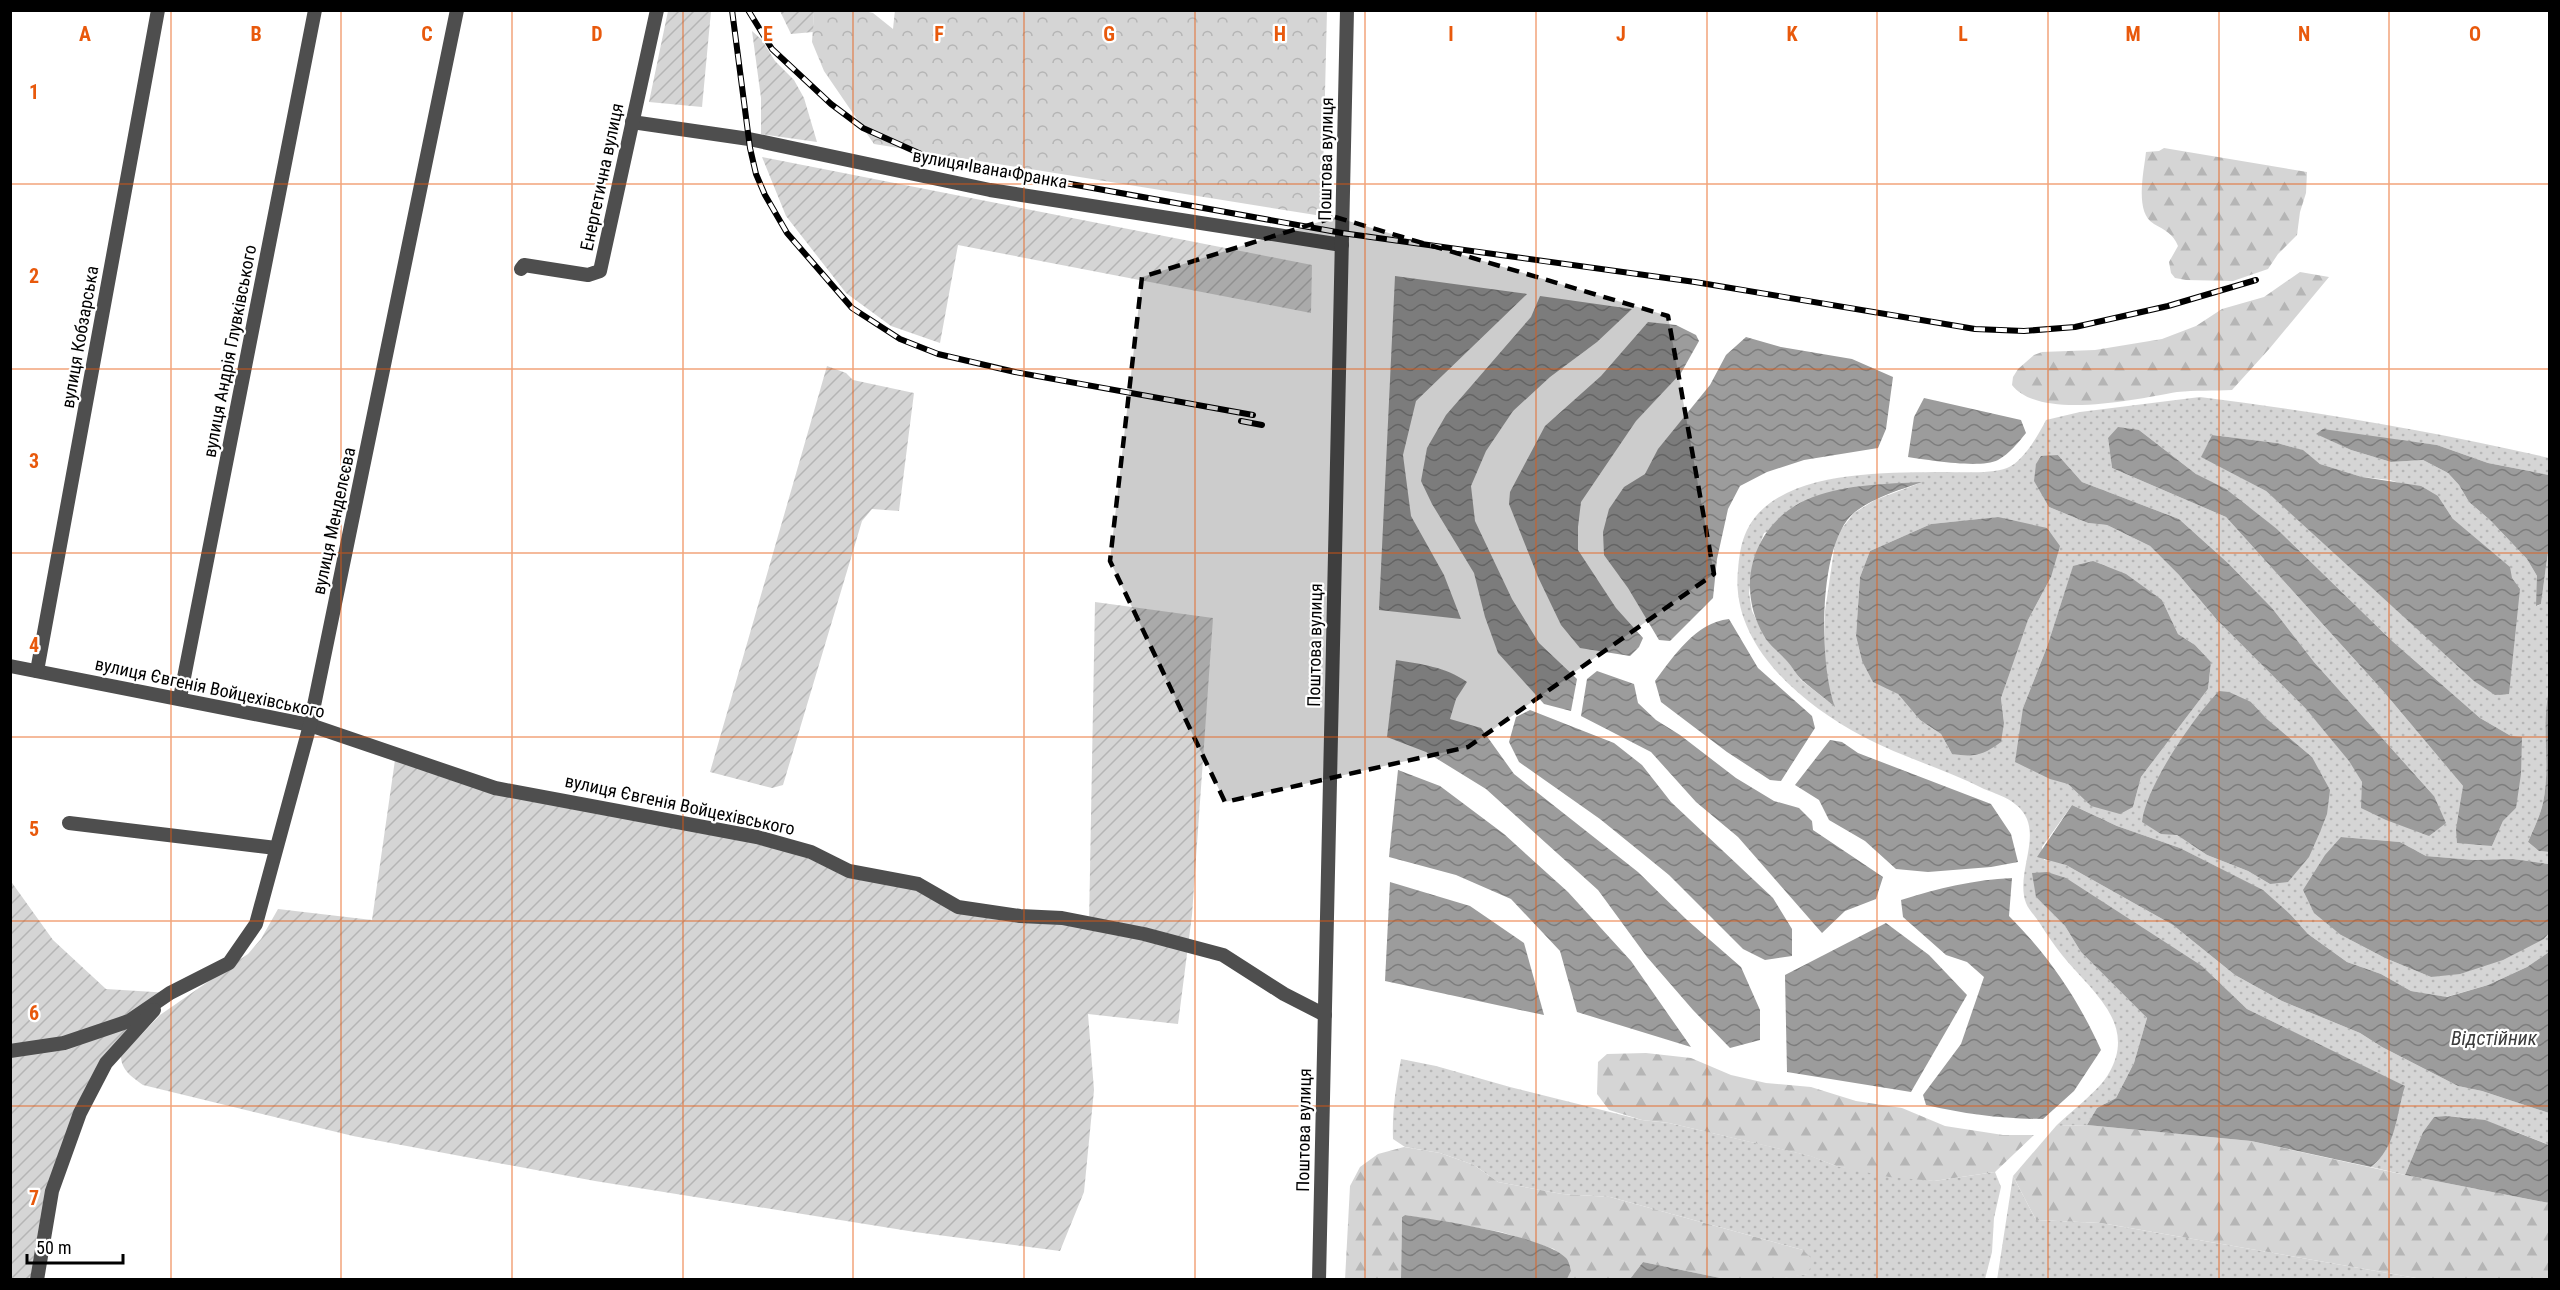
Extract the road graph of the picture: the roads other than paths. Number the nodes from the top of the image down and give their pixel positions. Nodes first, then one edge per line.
1 (158, 10) edge
2 (315, 10) edge
3 (458, 10) edge
4 (657, 10) edge
5 (1347, 10) edge
6 (632, 122) junction
7 (1342, 244) junction
8 (521, 269) dead end
9 (10, 666) edge
10 (37, 671) junction
11 (180, 698) junction
12 (310, 725) junction
13 (69, 823) dead end
14 (276, 848) junction
15 (170, 993) junction
16 (1325, 1015) junction
17 (10, 1051) edge
18 (37, 1280) edge
19 (1319, 1280) edge

1 - 10 street, вулиця Кобзарська
2 - 11 street, вулиця Андрія Глувківського
3 - 12 street, вулиця Менделєєва
4 - 6 street, Енергетична вулиця
5 - 7 street, Поштова вулиця
6 - 7 street, вулиця Івана Франка
6 - 8 street, Енергетична вулиця
7 - 16 street, Поштова вулиця
9 - 10 street, вулиця Євгенія Войцехівського
10 - 11 street, вулиця Євгенія Войцехівського
11 - 12 street, вулиця Євгенія Войцехівського
12 - 14 street, вулиця Менделєєва
12 - 16 street, вулиця Євгенія Войцехівського
13 - 14 street
14 - 15 street, вулиця Менделєєва
15 - 17 street
15 - 18 street
16 - 19 street, Поштова вулиця

